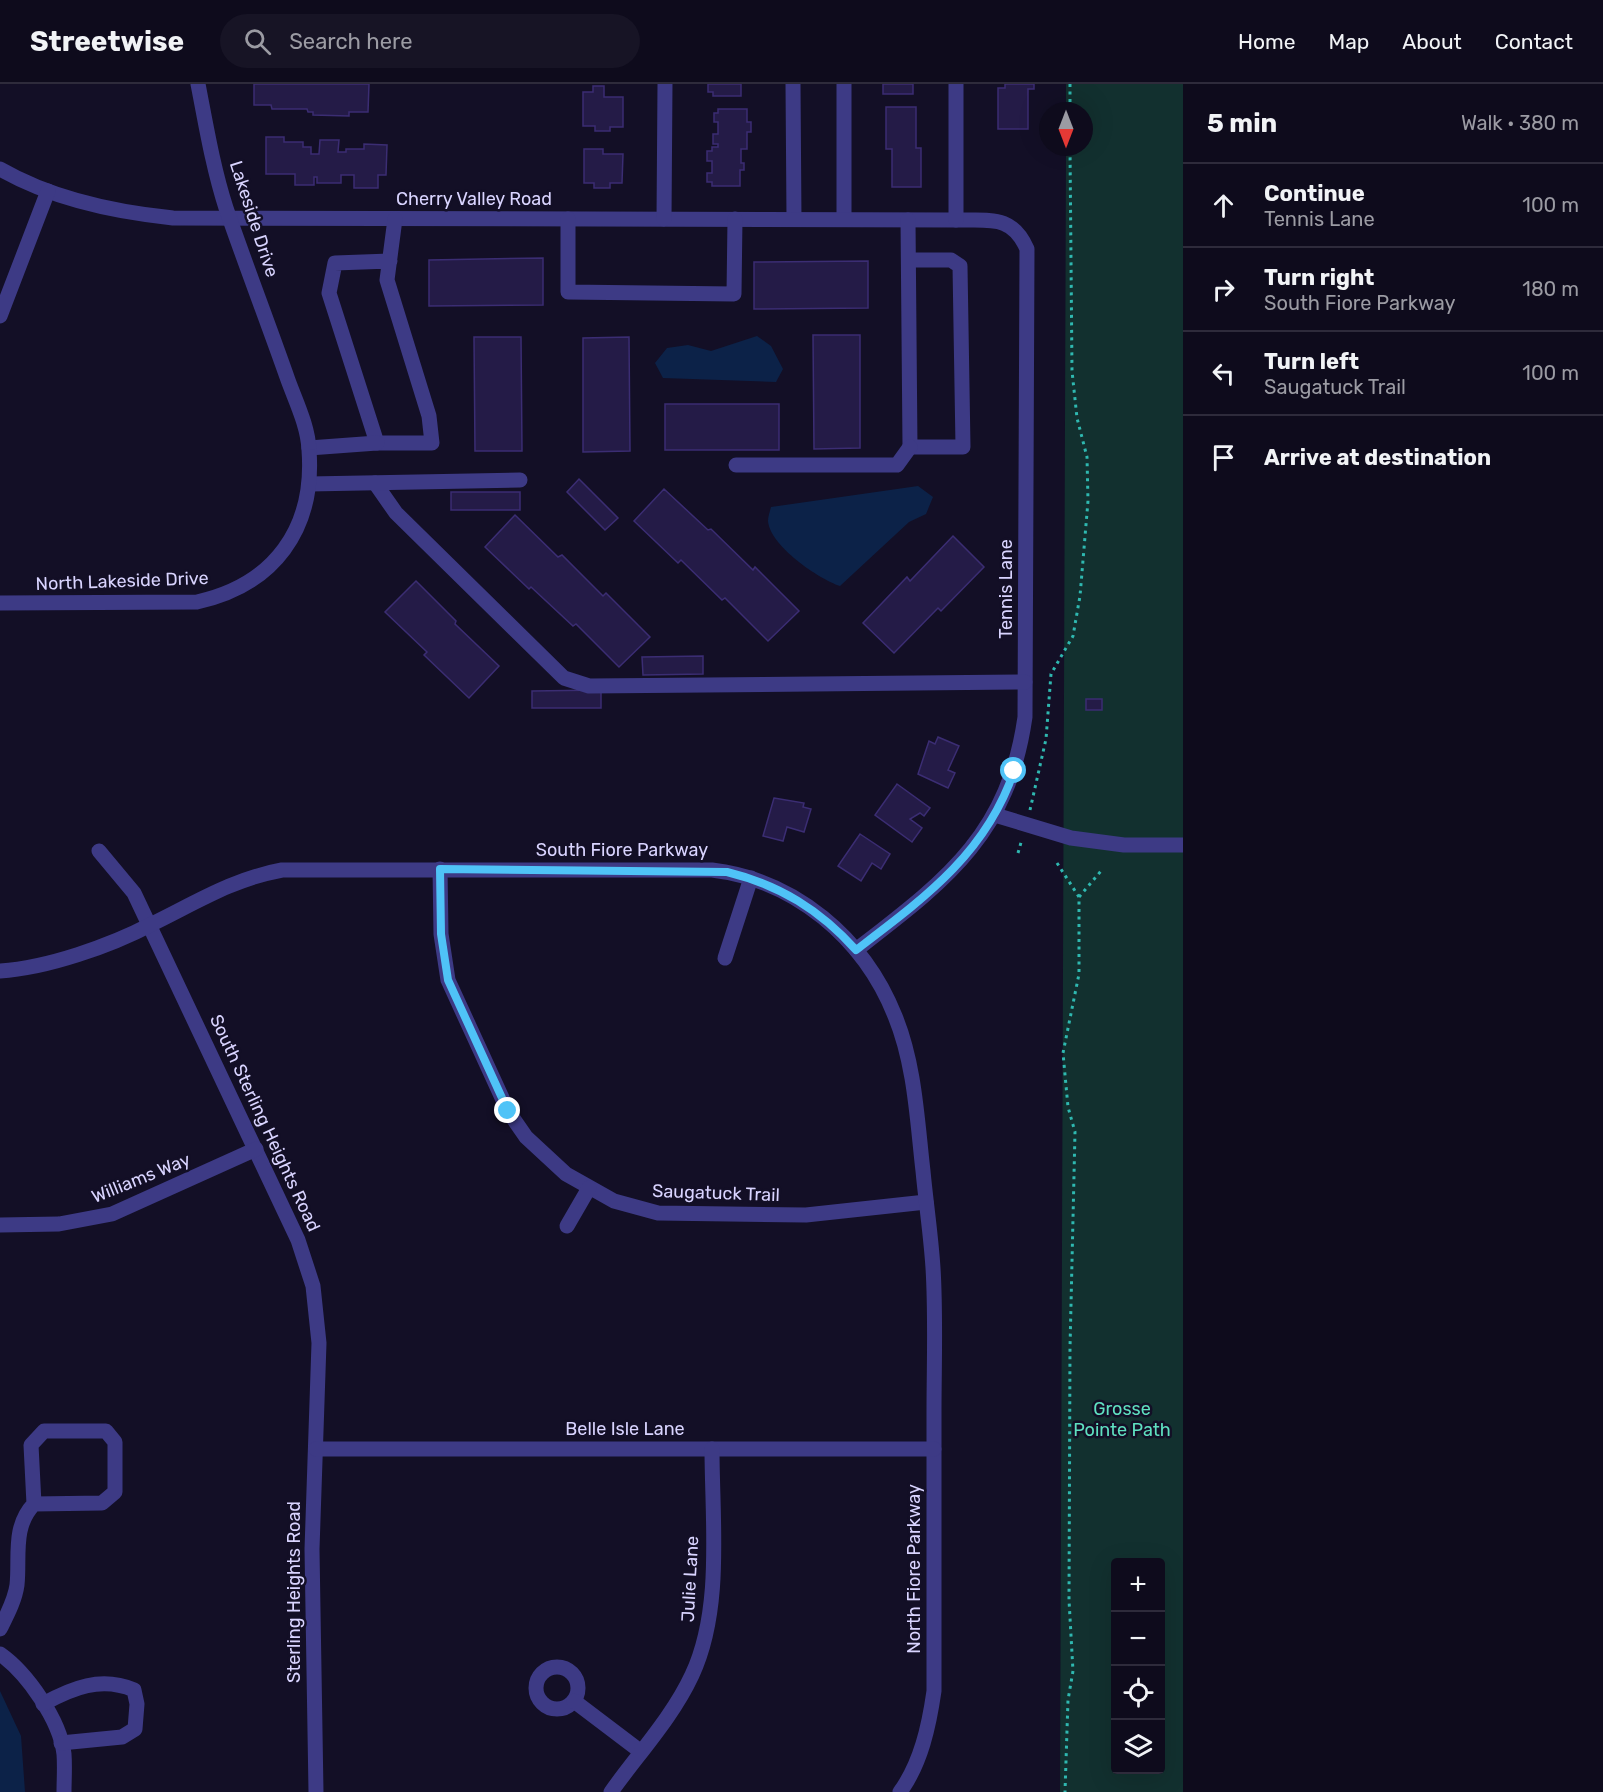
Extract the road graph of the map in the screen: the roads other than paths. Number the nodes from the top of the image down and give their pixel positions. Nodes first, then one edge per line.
1 (198, 84) edge
2 (665, 84) edge
3 (793, 84) edge
4 (844, 84) edge
5 (956, 84) edge
6 (0, 169) edge
7 (48, 191) junction
8 (231, 219) junction
9 (395, 219) junction
10 (568, 219) junction
11 (664, 219) junction
12 (735, 219) junction
13 (794, 219) junction
14 (844, 219) junction
15 (908, 220) junction
16 (956, 220) junction
17 (909, 260) junction
18 (390, 261) junction
19 (0, 316) edge
20 (282, 364) joint
21 (377, 443) junction
22 (910, 447) junction
23 (309, 448) junction
24 (736, 465) dead end
25 (520, 480) dead end
26 (375, 483) junction
27 (309, 484) junction
28 (0, 603) edge
29 (1025, 682) junction
30 (995, 815) junction
31 (1183, 845) edge
32 (99, 851) dead end
33 (440, 869) junction
34 (751, 878) junction
35 (149, 926) junction
36 (856, 950) junction
37 (725, 958) dead end
38 (0, 971) edge
39 (256, 1149) junction
40 (589, 1188) junction
41 (926, 1202) junction
42 (0, 1225) edge
43 (567, 1226) dead end
44 (934, 1340) joint
45 (317, 1391) joint
46 (316, 1449) junction
47 (712, 1449) junction
48 (934, 1449) junction
49 (34, 1504) junction
50 (0, 1629) edge
51 (0, 1654) edge
52 (574, 1701) dead end
53 (43, 1704) junction
54 (61, 1743) junction
55 (640, 1751) junction
56 (64, 1792) edge
57 (316, 1792) edge
58 (611, 1792) edge
59 (900, 1792) edge

1 - 8 street, Lakeside Drive
2 - 11 street
3 - 13 street
4 - 14 street
5 - 16 street
6 - 7 street, Cherry Valley Road
7 - 8 street, Cherry Valley Road
7 - 19 street
8 - 9 street, Cherry Valley Road
8 - 20 street, Lakeside Drive
9 - 10 street, Cherry Valley Road
9 - 18 street
10 - 11 street, Cherry Valley Road
10 - 12 street
11 - 12 street, Cherry Valley Road
12 - 13 street, Cherry Valley Road
13 - 14 street, Cherry Valley Road
14 - 15 street, Cherry Valley Road
15 - 16 street, Cherry Valley Road
15 - 17 street
16 - 29 street, Tennis Lane
17 - 22 street
17 - 22 street
18 - 21 street
18 - 21 street
20 - 23 street, North Lakeside Drive
21 - 23 street
22 - 24 street
23 - 27 street, North Lakeside Drive
25 - 26 street
26 - 27 street
26 - 29 street
27 - 28 street, North Lakeside Drive
29 - 30 street, Tennis Lane
30 - 31 street
30 - 36 street, Tennis Lane
32 - 35 street, South Sterling Heights Road
33 - 34 street, South Fiore Parkway
33 - 35 street, South Fiore Parkway
33 - 40 street, Saugatuck Trail
34 - 36 street, South Fiore Parkway
34 - 37 street
35 - 38 street
35 - 39 street, South Sterling Heights Road
36 - 41 street, South Fiore Parkway
39 - 42 street, Williams Way
39 - 45 street, South Sterling Heights Road
40 - 41 street, Saugatuck Trail
40 - 43 street
41 - 44 street, South Fiore Parkway
44 - 48 street, North Fiore Parkway
45 - 46 street, Sterling Heights Road
46 - 47 street, Belle Isle Lane
46 - 57 street, Sterling Heights Road
47 - 48 street, Belle Isle Lane
47 - 55 street, Julie Lane
48 - 59 street, North Fiore Parkway
49 - 49 street
49 - 50 street
51 - 53 street
52 - 55 street
53 - 54 street
53 - 54 street
54 - 56 street
55 - 58 street, Julie Lane

